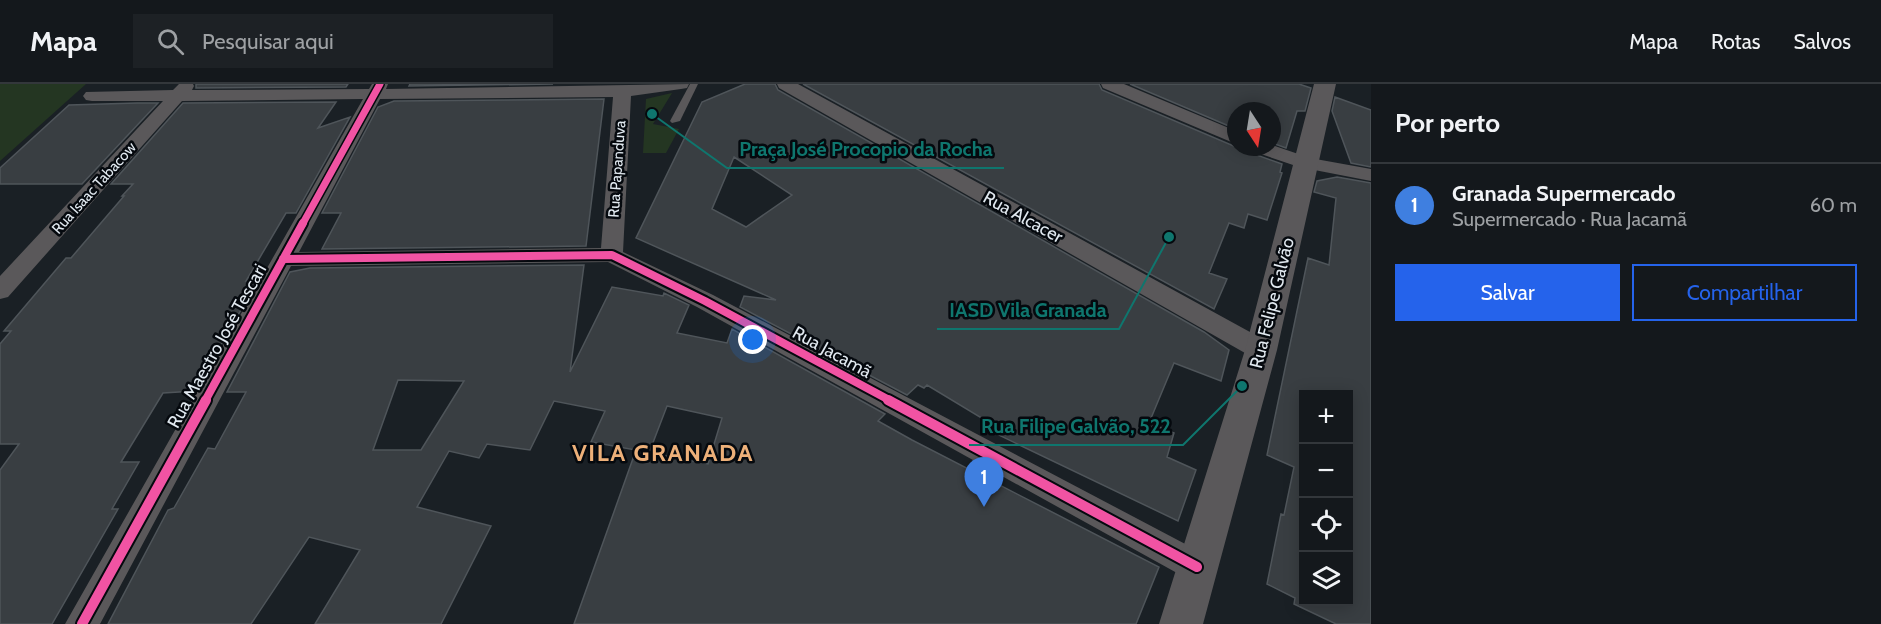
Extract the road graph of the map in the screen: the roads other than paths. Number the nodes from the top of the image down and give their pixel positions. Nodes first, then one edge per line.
1 (681, 84) edge
2 (694, 84) edge
3 (785, 84) edge
4 (1108, 84) edge
5 (1325, 84) edge
6 (623, 88) edge
7 (183, 89) edge
8 (377, 89) edge
9 (92, 96) dead end
10 (675, 121) dead end
11 (1227, 134) edge
12 (1281, 154) edge
13 (1306, 163) junction
14 (1371, 176) edge
15 (612, 255) junction
16 (284, 259) junction
17 (0, 291) edge
18 (1261, 350) junction
19 (1197, 567) junction
20 (82, 624) edge
21 (1181, 624) edge

1 - 6 street
2 - 10 lane
3 - 18 street, Rua Alcacer
4 - 11 street
5 - 13 street, Rua Felipe Galvão
6 - 8 street
6 - 15 street, Rua Papanduva
7 - 8 street
7 - 9 street
7 - 17 street, Rua Isaac Tabacow
8 - 16 street, Rua Maestro José Tescari
12 - 13 street
13 - 14 street
13 - 18 street, Rua Felipe Galvão
15 - 16 street, Rua Jacamã
15 - 19 street, Rua Jacamã
16 - 20 street, Rua Maestro José Tescari
18 - 19 street, Rua Felipe Galvão
19 - 21 street, Rua Felipe Galvão

